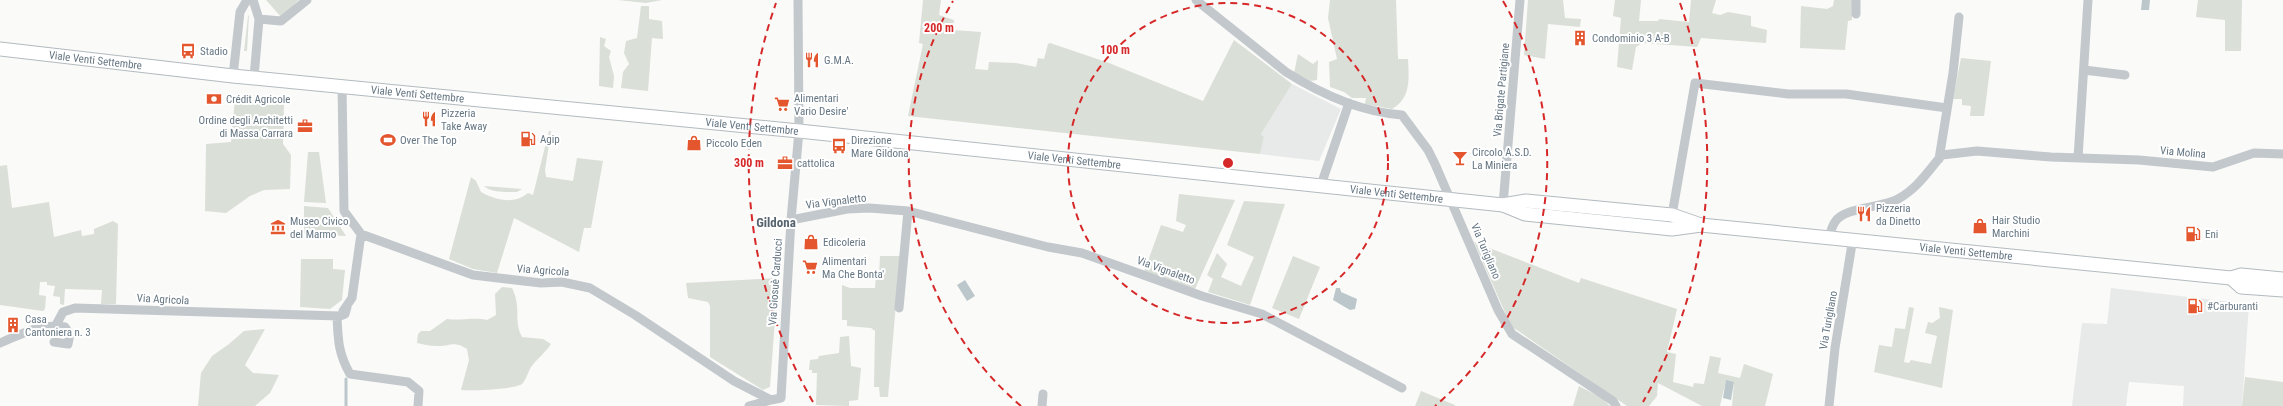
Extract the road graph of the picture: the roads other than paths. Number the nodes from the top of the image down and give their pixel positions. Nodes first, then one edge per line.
1 (247, 0) edge
2 (253, 0) edge
3 (307, 0) edge
4 (798, 0) edge
5 (1196, 0) edge
6 (1520, 0) edge
7 (1856, 0) edge
8 (2088, 0) edge
9 (1856, 14) dead end
10 (1959, 17) dead end
11 (259, 19) junction
12 (0, 50) edge
13 (2084, 70) junction
14 (2125, 75) dead end
15 (233, 76) junction
16 (254, 77) junction
17 (342, 86) junction
18 (1349, 103) junction
19 (1947, 108) junction
20 (799, 131) junction
21 (2283, 154) edge
22 (2078, 158) junction
23 (1939, 159) junction
24 (1321, 185) junction
25 (1450, 199) junction
26 (1503, 205) junction
27 (908, 211) junction
28 (1672, 215) junction
29 (791, 220) junction
30 (1701, 225) junction
31 (361, 234) junction
32 (1829, 236) junction
33 (1853, 238) junction
34 (2231, 278) junction
35 (2283, 279) edge
36 (2283, 290) edge
37 (899, 308) dead end
38 (337, 316) junction
39 (56, 325) junction
40 (54, 342) dead end
41 (0, 343) edge
42 (1402, 388) dead end
43 (1043, 394) dead end
44 (771, 400) junction
45 (783, 402) edge
46 (418, 406) edge
47 (749, 406) edge
48 (1042, 406) edge
49 (1616, 406) edge
50 (1829, 406) edge

1 - 15 street
2 - 11 street
3 - 11 street
4 - 20 street, Via Giosuè Carducci
5 - 18 street, Via Turigliano
6 - 26 street, Via Brigate Partigiane
7 - 9 street
8 - 13 street
10 - 19 street
11 - 16 street
12 - 15 main road, Viale Venti Settembre
13 - 14 street
13 - 22 street
15 - 16 main road, Viale Venti Settembre
16 - 17 main road, Viale Venti Settembre
17 - 20 main road, Viale Venti Settembre
17 - 31 street
18 - 24 street
18 - 25 street, Via Turigliano
19 - 23 street
19 - 28 street
20 - 24 main road, Viale Venti Settembre
20 - 29 street, Via Giosuè Carducci
21 - 22 street, Via Molina
22 - 23 street, Via Molina
23 - 32 street
24 - 25 main road, Viale Venti Settembre
25 - 26 main road, Viale Venti Settembre
25 - 49 street, Via Turigliano
26 - 28 main road, Viale Venti Settembre
26 - 30 main road, Viale Venti Settembre
27 - 29 street, Via Vignaletto
27 - 37 street
27 - 42 street, Via Vignaletto
28 - 30 main road, Viale Venti Settembre
29 - 45 street, Via Giosuè Carducci
30 - 32 main road, Viale Venti Settembre
31 - 38 street
31 - 44 street, Via Agricola
32 - 33 main road, Viale Venti Settembre
33 - 34 main road, Viale Venti Settembre
33 - 50 street, Via Turigliano
34 - 35 main road, Viale Venti Settembre
34 - 36 main road, Viale Venti Settembre
38 - 39 street, Via Agricola
38 - 46 street
39 - 40 street
39 - 41 street
43 - 48 street
44 - 45 street
44 - 47 street

